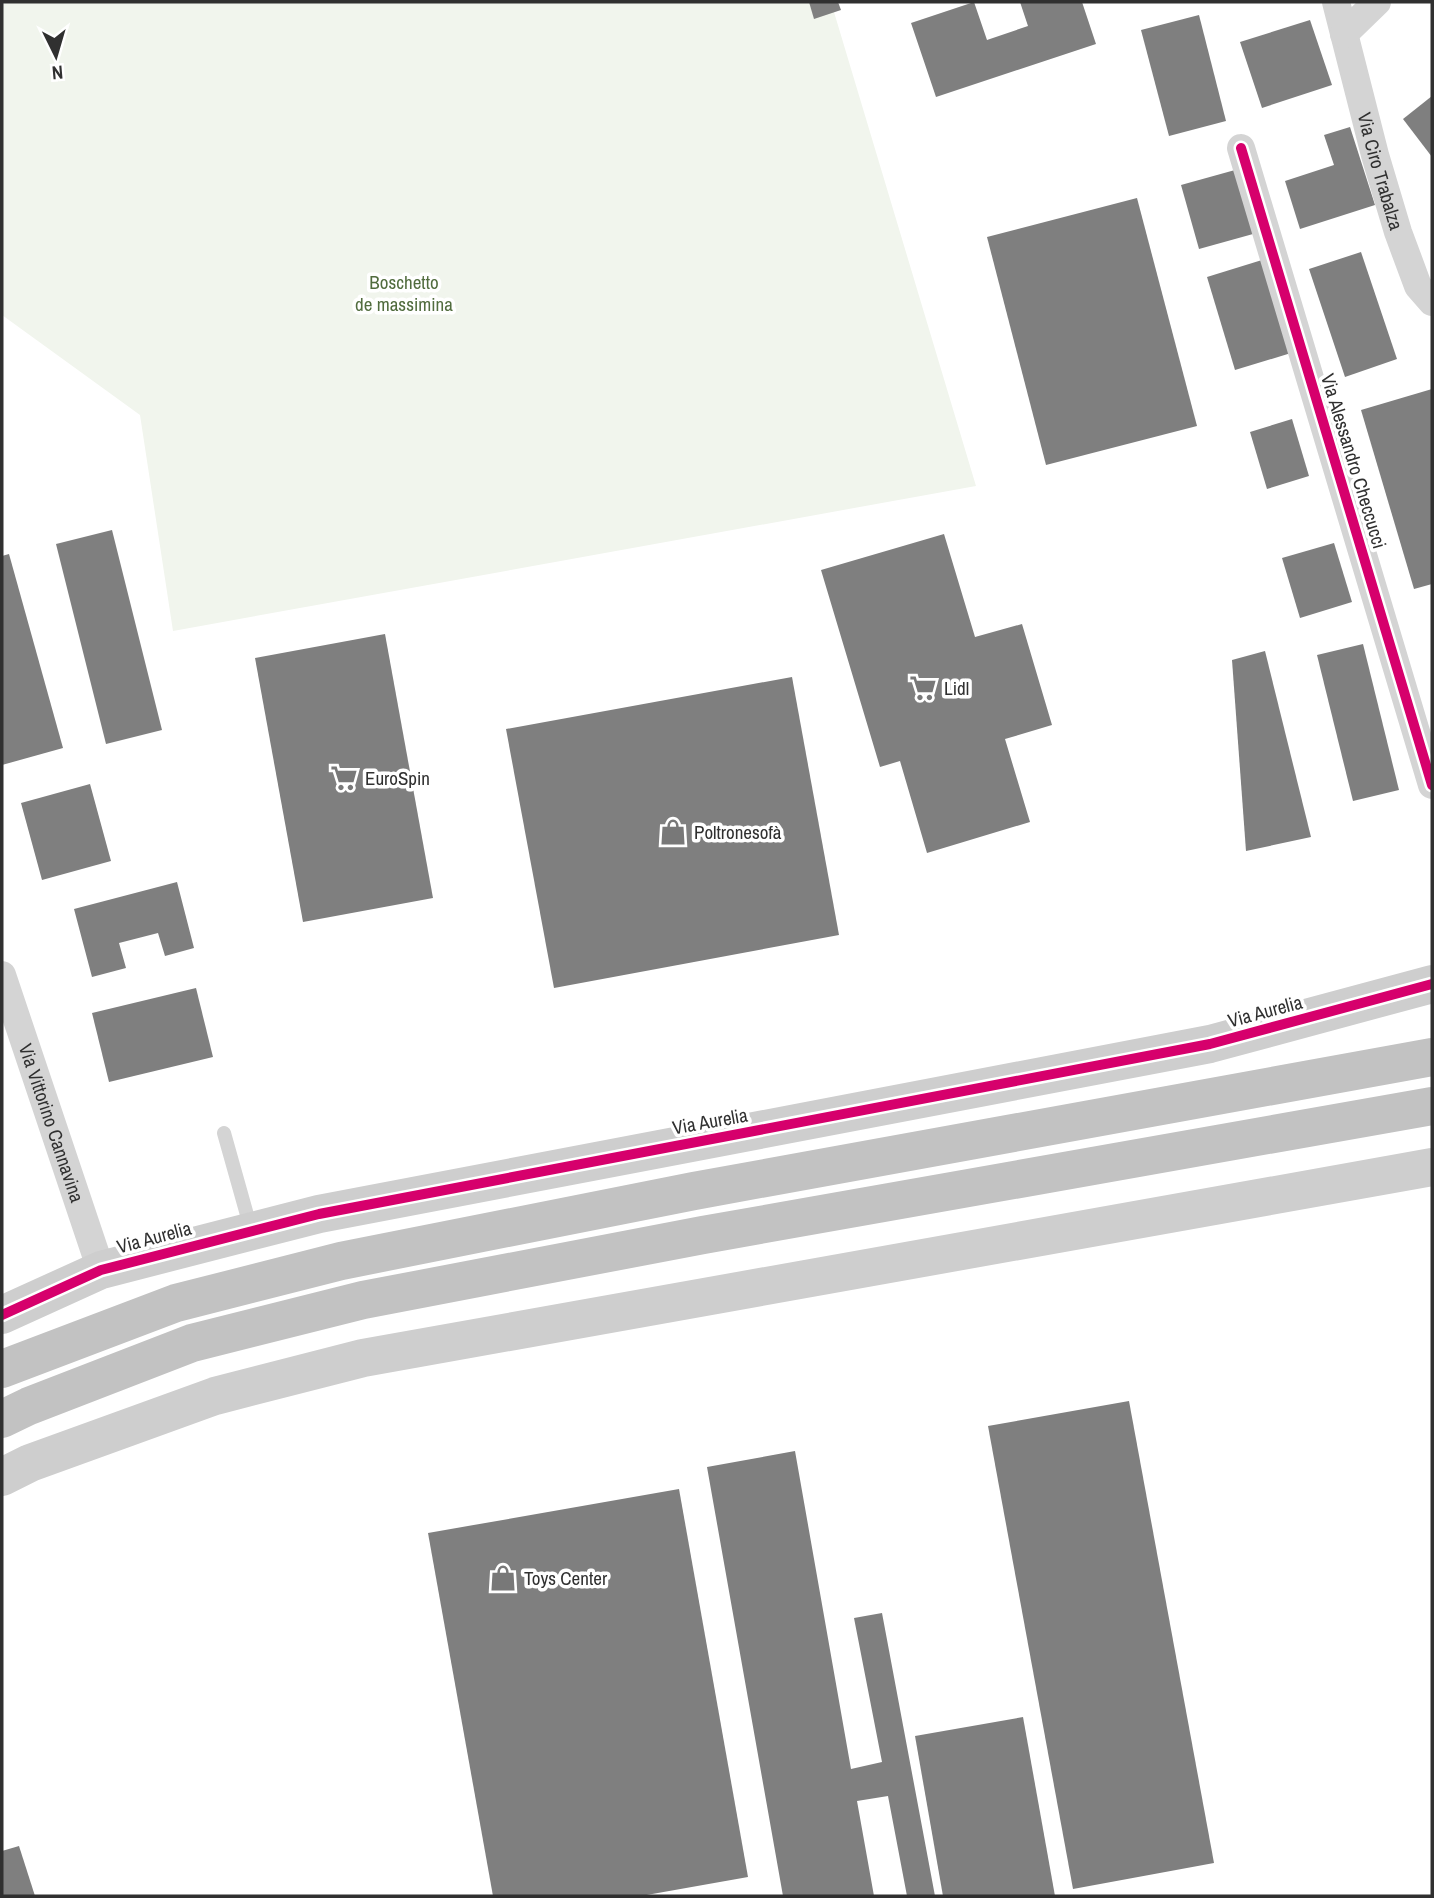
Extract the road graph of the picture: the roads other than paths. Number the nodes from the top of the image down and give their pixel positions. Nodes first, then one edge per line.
1 (1336, 2) edge
2 (1377, 2) edge
3 (1344, 34) junction
4 (1241, 148) dead end
5 (1432, 302) edge
6 (1432, 785) edge
7 (2, 975) edge
8 (1432, 984) edge
9 (1432, 1057) edge
10 (1432, 1106) edge
11 (224, 1133) dead end
12 (1432, 1167) edge
13 (252, 1230) junction
14 (101, 1270) junction
15 (2, 1315) edge
16 (2, 1369) edge
17 (2, 1419) edge
18 (2, 1477) edge

1 - 3 street, Via Ciro Trabalza
2 - 3 street
3 - 5 street, Via Ciro Trabalza
4 - 6 street, Via Alessandro Checcucci
7 - 14 street, Via Vittorino Cannavina
8 - 13 street, Via Aurelia
9 - 16 highway
10 - 17 highway
11 - 13 lane
12 - 18 street
13 - 14 street, Via Aurelia
14 - 15 street, Via Aurelia

